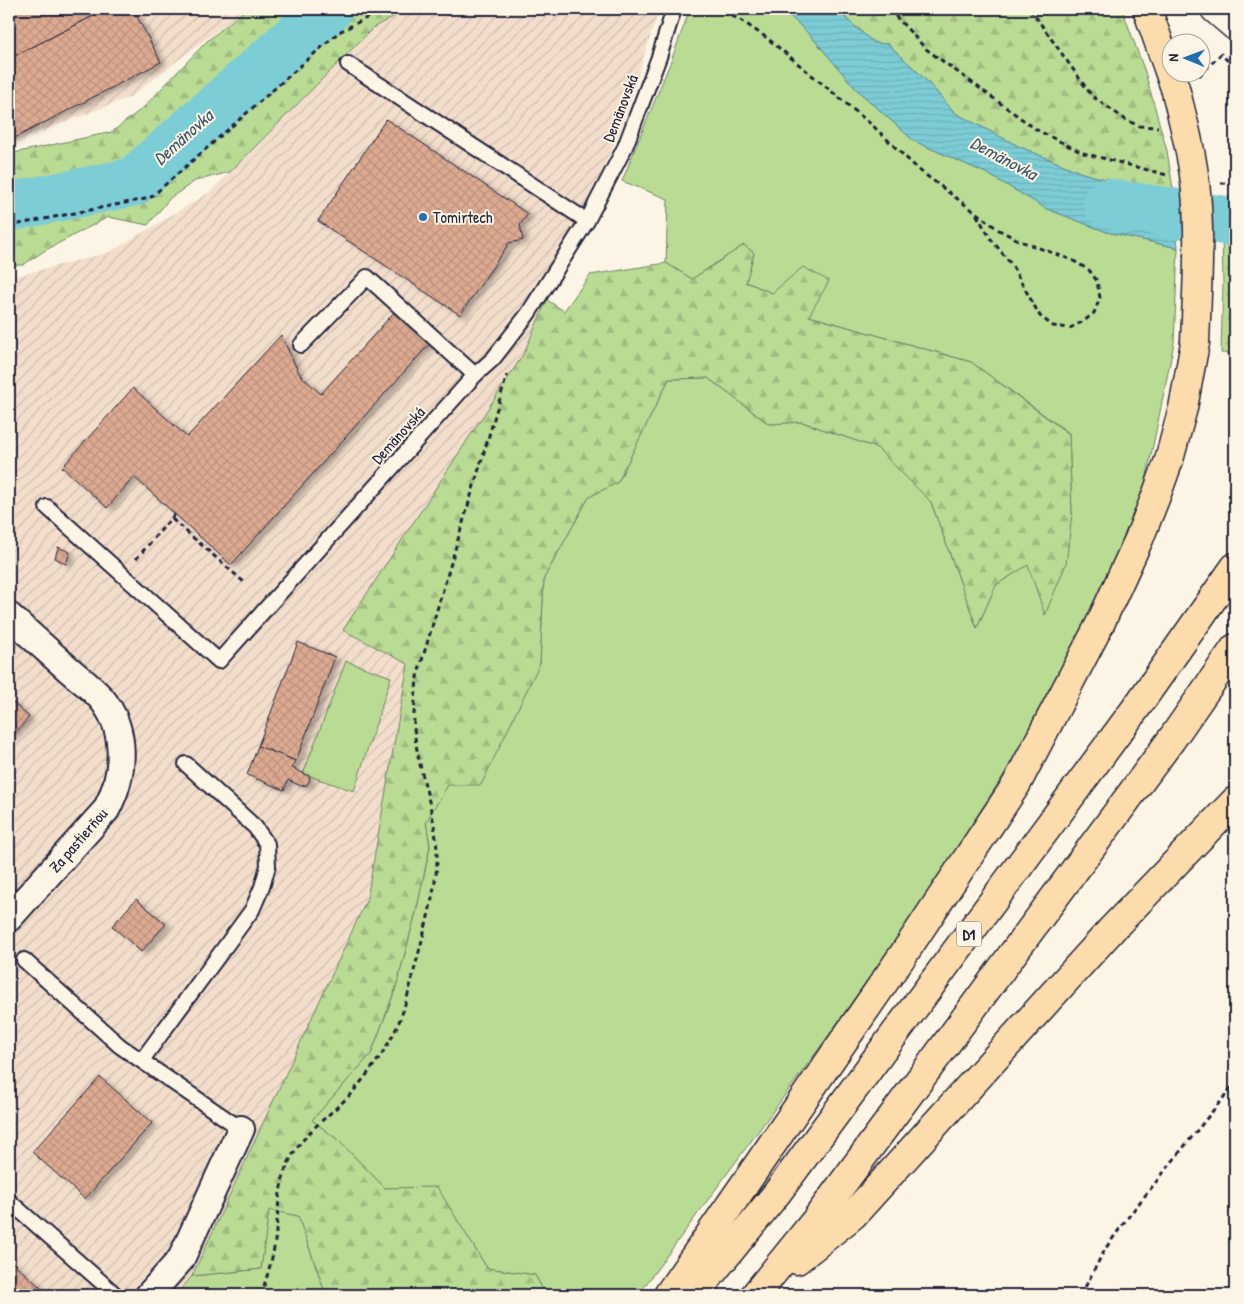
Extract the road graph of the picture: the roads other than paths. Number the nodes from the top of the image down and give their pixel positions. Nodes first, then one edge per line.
1 (674, 9) edge
2 (1146, 9) edge
3 (1215, 9) edge
4 (1235, 26) edge
5 (348, 64) dead end
6 (586, 221) junction
7 (302, 345) dead end
8 (475, 375) junction
9 (48, 507) dead end
10 (1235, 567) edge
11 (9, 616) edge
12 (1235, 648) edge
13 (186, 764) dead end
14 (1235, 801) edge
15 (9, 918) edge
16 (24, 960) dead end
17 (142, 1060) junction
18 (241, 1129) joint
19 (9, 1201) edge
20 (757, 1293) edge
21 (116, 1295) edge
22 (149, 1295) edge
23 (668, 1295) edge
24 (694, 1295) edge

1 - 6 lane, Demänovská
2 - 23 highway, bridge
3 - 4 main road
5 - 6 lane
6 - 8 lane, Demänovská
7 - 8 lane
8 - 9 lane, Demänovská
10 - 24 highway, D1
11 - 15 street, Za pastierňou
12 - 20 highway
13 - 17 lane
14 - 20 highway
16 - 17 lane
17 - 18 lane
18 - 22 street
19 - 21 lane

